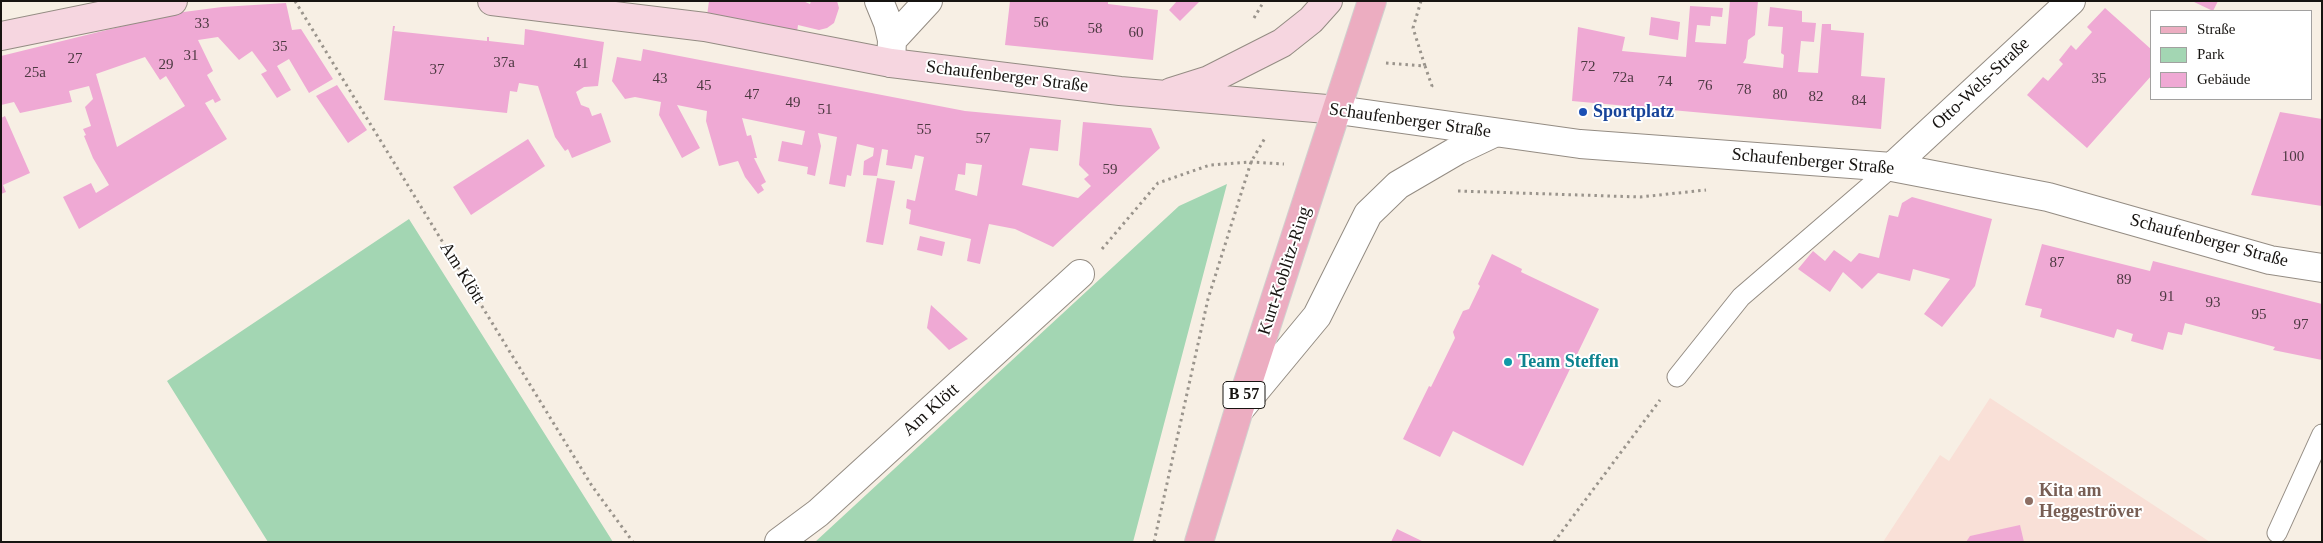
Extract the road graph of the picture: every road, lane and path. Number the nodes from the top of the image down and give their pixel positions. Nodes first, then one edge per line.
1 (173, 1) edge
2 (295, 1) edge
3 (492, 1) edge
4 (879, 1) edge
5 (928, 1) edge
6 (1264, 1) edge
7 (1328, 1) edge
8 (1372, 1) edge
9 (1421, 1) edge
10 (2071, 1) edge
11 (1, 36) edge
12 (1282, 43) junction
13 (891, 51) junction
14 (1425, 66) dead end
15 (1160, 95) junction
16 (1282, 106) junction
17 (1338, 110) junction
18 (1494, 133) junction
19 (1251, 162) junction
20 (1892, 167) junction
21 (1708, 189) dead end
22 (1452, 191) dead end
23 (2322, 268) edge
24 (1080, 274) joint
25 (1677, 377) joint
26 (1239, 410) junction
27 (2322, 434) edge
28 (2278, 533) dead end
29 (633, 542) edge
30 (779, 542) edge
31 (1154, 542) edge
32 (1199, 542) edge
33 (1554, 542) edge

1 - 11 street
2 - 29 path, Am Klött
3 - 13 street, Schaufenberger Straße
4 - 13 street
5 - 13 street
6 - 12 path
7 - 12 street
8 - 17 main road, Kurt-Koblitz-Ring / B 57
9 - 14 path
10 - 20 street, Otto-Wels-Straße
12 - 15 street
13 - 15 street, Schaufenberger Straße
15 - 16 street, Schaufenberger Straße
16 - 17 street, Schaufenberger Straße
16 - 19 path
17 - 18 street, Schaufenberger Straße
17 - 26 main road, Kurt-Koblitz-Ring / B 57
18 - 20 street, Schaufenberger Straße
18 - 26 street
19 - 24 path
19 - 31 path
20 - 23 street, Schaufenberger Straße
20 - 25 lane
21 - 22 path
24 - 30 street, Am Klött
25 - 33 path
26 - 32 main road, Kurt-Koblitz-Ring / B 57
27 - 28 lane

